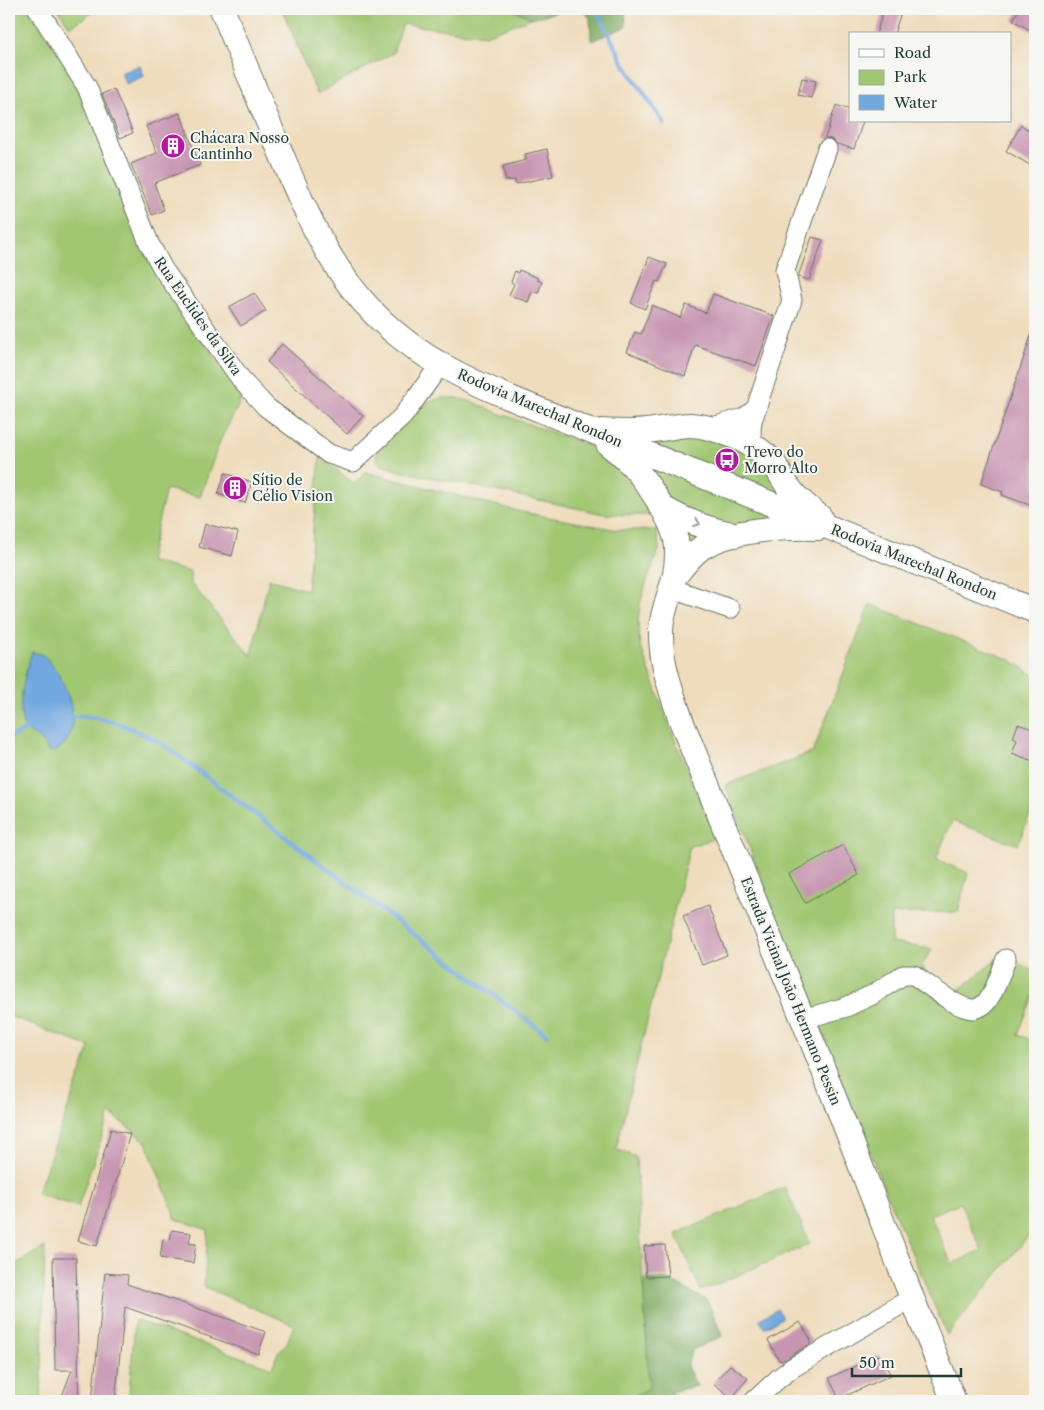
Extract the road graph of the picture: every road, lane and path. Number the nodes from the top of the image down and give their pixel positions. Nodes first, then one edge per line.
1 (38, 9) edge
2 (222, 9) edge
3 (827, 149) dead end
4 (440, 365) junction
5 (757, 408) junction
6 (709, 428) junction
7 (660, 430) junction
8 (591, 431) junction
9 (752, 446) junction
10 (642, 452) junction
11 (641, 476) junction
12 (786, 485) junction
13 (660, 506) junction
14 (785, 509) junction
15 (768, 529) junction
16 (835, 530) junction
17 (736, 536) junction
18 (673, 582) junction
19 (730, 609) dead end
20 (1035, 611) edge
21 (1006, 959) dead end
22 (803, 1019) junction
23 (912, 1298) junction
24 (754, 1401) edge
25 (954, 1401) edge

1 - 4 street, Rua Euclides da Silva
2 - 4 main road, Rodovia Marechal Rondon
3 - 5 street
4 - 8 main road, Rodovia Marechal Rondon
5 - 6 street
5 - 9 street
6 - 7 main road
6 - 9 main road
7 - 8 main road
7 - 10 main road
8 - 10 main road, Rodovia Marechal Rondon
8 - 11 main road, Estrada Vicinal João Hermano Pessin
9 - 12 main road
10 - 11 main road
10 - 14 main road, Rodovia Marechal Rondon
11 - 13 main road, Estrada Vicinal João Hermano Pessin
12 - 14 main road
12 - 16 main road
13 -> 17 main road
13 - 18 main road, Estrada Vicinal João Hermano Pessin
14 - 15 main road
14 - 16 main road, Rodovia Marechal Rondon
15 - 16 main road, Estrada Vicinal João Hermano Pessin
15 - 17 main road, Estrada Vicinal João Hermano Pessin
16 - 20 main road, Rodovia Marechal Rondon
17 - 18 main road, Estrada Vicinal João Hermano Pessin
18 - 19 street
18 - 22 main road, Estrada Vicinal João Hermano Pessin
21 - 22 street
22 - 23 main road, Estrada Vicinal João Hermano Pessin
23 - 24 street
23 - 25 main road, Estrada Vicinal João Hermano Pessin

